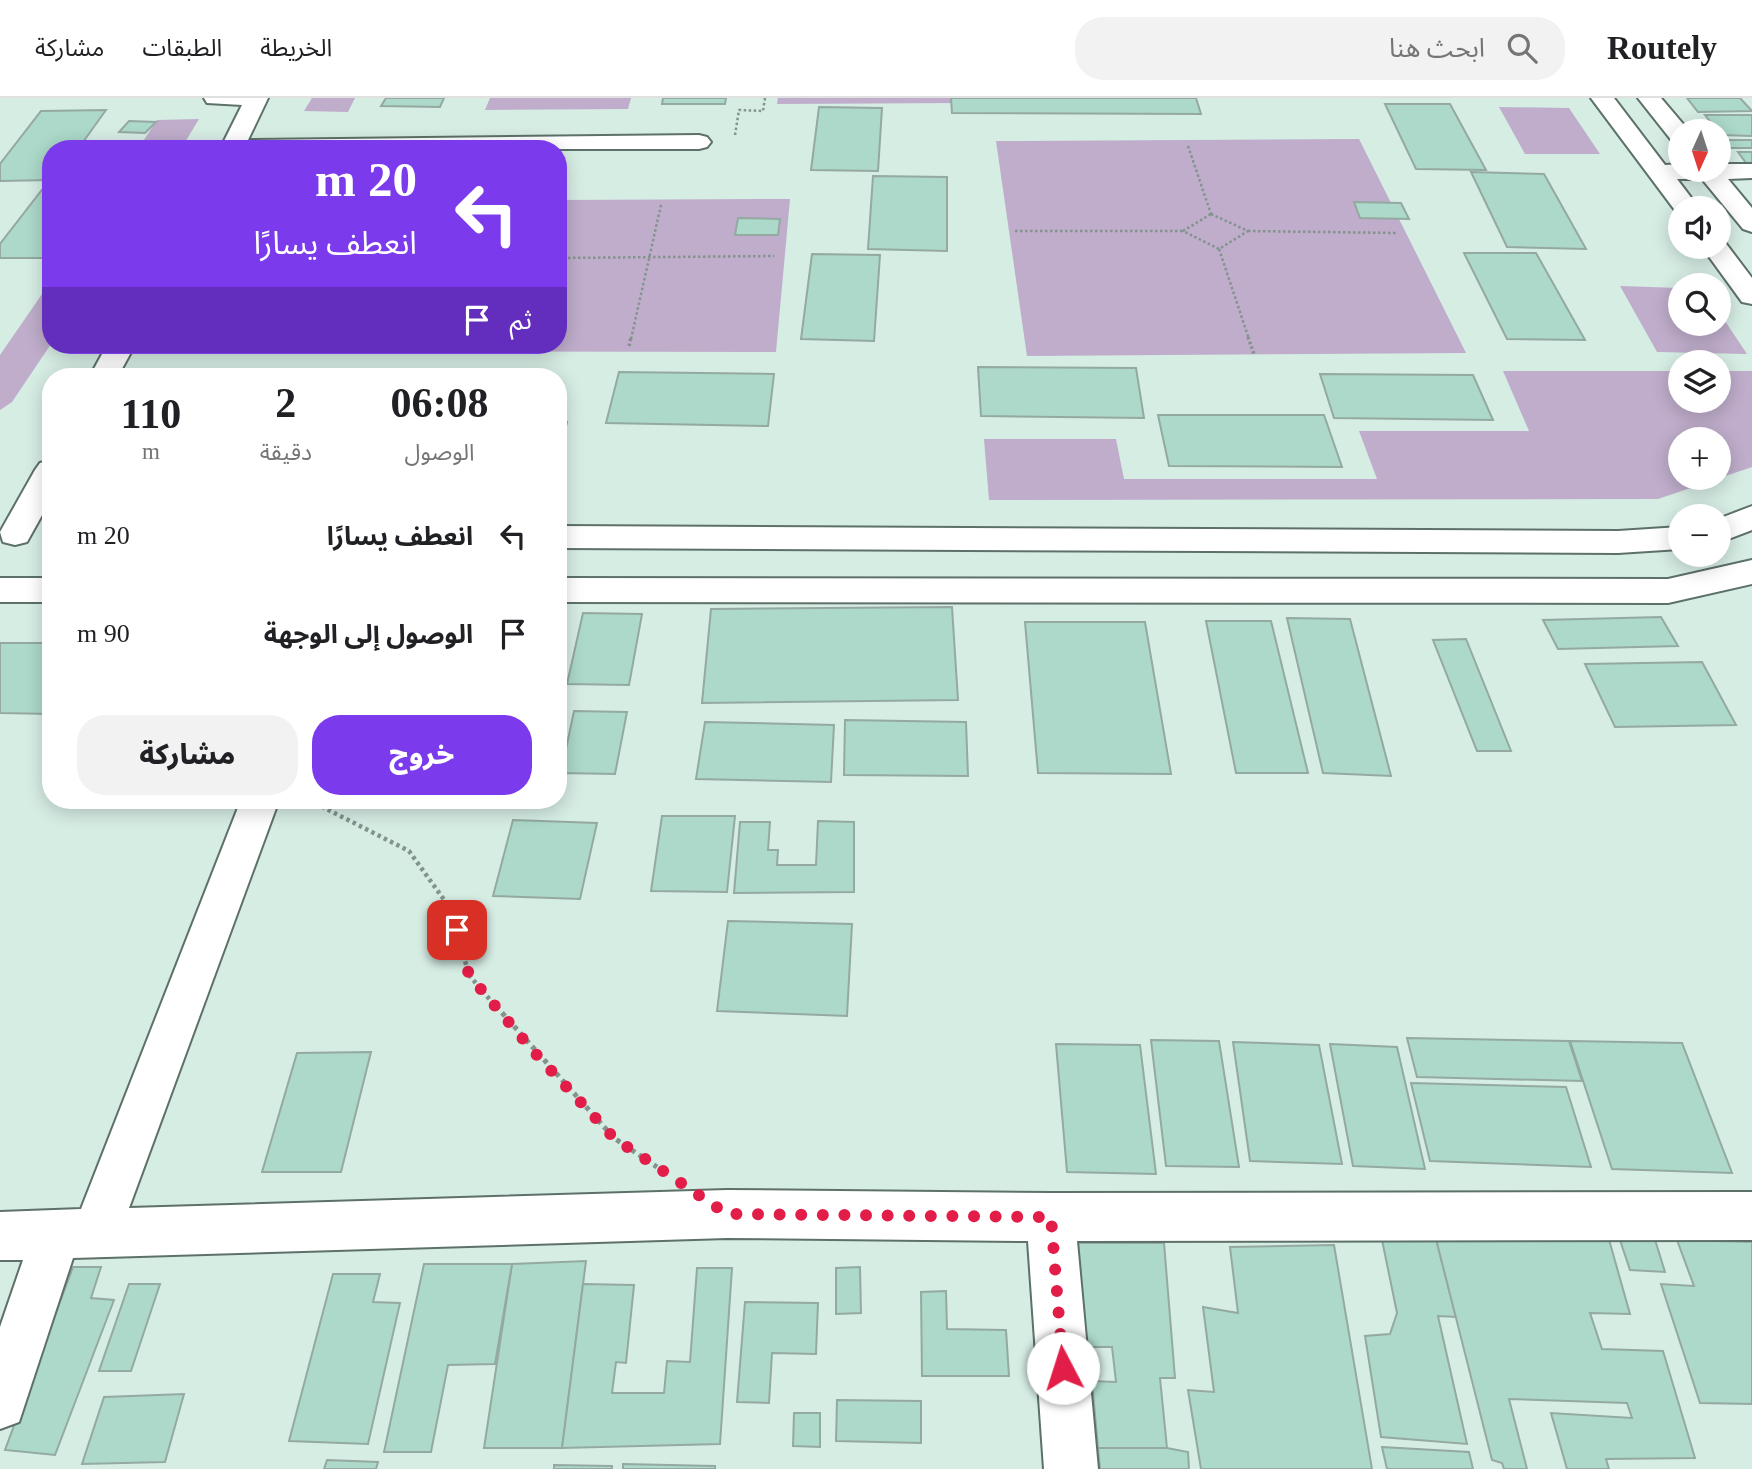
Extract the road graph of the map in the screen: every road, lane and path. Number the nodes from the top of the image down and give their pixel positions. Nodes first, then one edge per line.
1 (215, 98) edge
2 (257, 98) edge
3 (765, 98) edge
4 (1602, 98) edge
5 (1649, 98) edge
6 (1668, 121) edge
7 (236, 140) edge
8 (699, 142) joint
9 (567, 144) edge
10 (1188, 146) dead end
11 (1731, 171) edge
12 (1752, 171) edge
13 (1659, 172) junction
14 (1668, 172) edge
15 (1718, 182) edge
16 (1677, 196) edge
17 (661, 205) dead end
18 (1211, 214) junction
19 (1752, 224) edge
20 (1016, 231) dead end
21 (1183, 231) junction
22 (1248, 231) junction
23 (1396, 233) dead end
24 (1219, 249) junction
25 (774, 256) dead end
26 (649, 257) junction
27 (567, 258) edge
28 (1724, 259) edge
29 (1752, 296) edge
30 (629, 346) dead end
31 (1254, 354) dead end
32 (42, 483) edge
33 (1752, 517) edge
34 (1731, 526) edge
35 (7, 534) edge
36 (42, 534) edge
37 (567, 537) edge
38 (1668, 539) edge
39 (1752, 572) edge
40 (0, 590) edge
41 (42, 590) edge
42 (567, 590) edge
43 (256, 809) edge
44 (327, 809) edge
45 (659, 1169) dead end
46 (1752, 1216) edge
47 (1051, 1217) junction
48 (76, 1234) junction
49 (0, 1236) edge
50 (0, 1403) edge
51 (1071, 1469) edge

1 - 2 street
2 - 7 street
3 - 8 path
4 - 13 street
5 - 6 street
8 - 9 street
10 - 18 path
11 - 12 street
13 - 14 street
13 - 16 street
15 - 19 street
17 - 26 path
18 - 21 path
18 - 22 path
20 - 21 path
21 - 24 path
22 - 23 path
22 - 24 path
24 - 31 path
25 - 26 path
26 - 27 path
26 - 30 path
28 - 29 street
32 - 35 street
33 - 34 street
35 - 36 street
37 - 38 street
39 - 42 street
40 - 41 street
43 - 48 street
44 - 45 path
46 - 47 street
47 - 48 street
47 - 51 street
48 - 49 street
48 - 50 street

